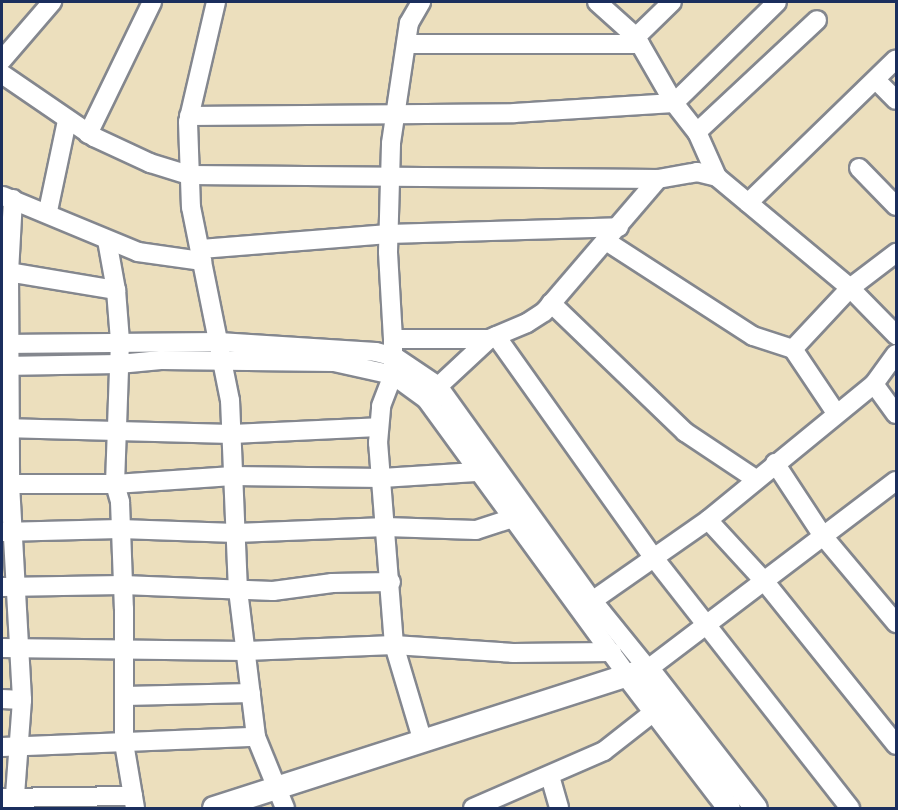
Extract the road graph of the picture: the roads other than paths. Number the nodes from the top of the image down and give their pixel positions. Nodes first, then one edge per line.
1 (52, 2) edge
2 (152, 2) edge
3 (216, 2) edge
4 (421, 2) edge
5 (597, 2) edge
6 (672, 2) edge
7 (777, 2) edge
8 (817, 20) dead end
9 (638, 40) junction
10 (406, 44) junction
11 (897, 59) edge
12 (2, 60) edge
13 (2, 74) edge
14 (876, 80) junction
15 (897, 100) edge
16 (674, 103) junction
17 (395, 113) junction
18 (189, 117) junction
19 (67, 121) junction
20 (697, 132) junction
21 (88, 134) junction
22 (859, 168) dead end
23 (189, 175) junction
24 (390, 177) junction
25 (717, 177) junction
26 (658, 179) junction
27 (7, 197) edge
28 (748, 203) junction
29 (897, 206) edge
30 (48, 212) junction
31 (619, 227) junction
32 (388, 234) junction
33 (107, 240) junction
34 (606, 241) junction
35 (897, 252) edge
36 (201, 255) junction
37 (5, 271) edge
38 (850, 288) junction
39 (116, 290) junction
40 (551, 303) junction
41 (897, 335) edge
42 (492, 337) junction
43 (120, 340) junction
44 (6, 344) edge
45 (793, 349) junction
46 (221, 351) junction
47 (394, 357) junction
48 (895, 359) edge
49 (119, 364) junction
50 (5, 365) edge
51 (874, 384) junction
52 (432, 392) junction
53 (836, 413) junction
54 (897, 414) edge
55 (378, 427) junction
56 (6, 428) edge
57 (116, 428) junction
58 (232, 434) junction
59 (490, 459) junction
60 (775, 463) junction
61 (476, 472) junction
62 (233, 476) junction
63 (382, 477) junction
64 (754, 478) junction
65 (897, 482) edge
66 (6, 484) edge
67 (115, 484) junction
68 (513, 518) junction
69 (708, 520) junction
70 (386, 526) junction
71 (531, 528) junction
72 (120, 529) junction
73 (7, 532) edge
74 (236, 534) junction
75 (824, 536) junction
76 (654, 558) junction
77 (391, 582) junction
78 (765, 582) junction
79 (123, 585) junction
80 (8, 587) edge
81 (238, 590) junction
82 (586, 604) junction
83 (897, 623) edge
84 (706, 626) junction
85 (394, 645) junction
86 (124, 647) junction
87 (9, 648) edge
88 (246, 651) junction
89 (612, 652) junction
90 (638, 673) junction
91 (250, 693) junction
92 (124, 696) junction
93 (2, 699) edge
94 (22, 700) junction
95 (655, 711) junction
96 (256, 737) junction
97 (423, 741) junction
98 (124, 743) junction
99 (897, 745) edge
100 (9, 747) edge
101 (550, 776) junction
102 (277, 787) junction
103 (730, 797) edge
104 (10, 802) edge
105 (134, 802) edge
106 (214, 808) edge
107 (285, 808) edge
108 (472, 808) edge
109 (559, 808) edge
110 (756, 808) edge
111 (850, 808) edge

1 - 12 street
2 - 21 street
3 - 18 street
4 - 10 street
5 - 9 street
6 - 9 street
7 - 16 street
8 - 20 street
9 - 10 street
9 - 16 street
10 - 17 street
11 - 14 street
13 - 19 street
14 - 15 street
14 - 28 street
16 - 17 street
16 - 20 street
17 - 18 street
17 - 24 street
18 - 23 street
19 - 21 street
19 - 30 street
20 - 25 street
21 - 23 street
22 - 29 street
23 - 24 street
23 - 36 street
24 - 26 street
24 - 32 street
25 - 26 street
25 - 28 street
26 - 31 street
27 - 30 street
27 - 37 street
28 - 38 street
30 - 33 street
31 - 32 street
31 - 34 street
32 - 36 street
32 - 47 street
33 - 36 street
33 - 39 street
34 - 40 street
34 - 45 street
35 - 38 street
36 - 46 street
37 - 39 street
37 - 44 street
38 - 41 street
38 - 45 street
39 - 43 street
40 - 42 street
40 - 64 street
42 - 47 street
42 - 52 street
42 - 76 street
43 - 44 street
43 - 46 street
43 - 49 street
44 - 50 street
45 - 53 street
46 - 47 street
46 - 49 street
46 - 58 street
47 - 52 street
47 - 55 street
48 - 51 street
49 - 50 street
49 - 57 street
50 - 56 street
51 - 53 street
51 - 54 street
52 - 59 street
52 - 61 street
53 - 60 street
55 - 58 street
55 - 63 street
56 - 57 street
56 - 66 street
57 - 58 street
57 - 67 street
58 - 62 street
59 - 61 street
59 - 71 street
60 - 64 street
60 - 75 street
61 - 63 street
61 - 68 street
62 - 63 street
62 - 67 street
62 - 74 street
63 - 70 street
64 - 69 street
65 - 75 street
66 - 67 street
66 - 73 street
67 - 72 street
68 - 70 street
68 - 71 street
69 - 76 street
69 - 78 street
70 - 74 street
70 - 77 street
71 - 82 street
72 - 73 street
72 - 74 street
72 - 79 street
73 - 80 street
74 - 81 street
75 - 78 street
75 - 83 street
76 - 82 street
76 - 84 street
77 - 81 street
77 - 85 street
78 - 84 street
78 - 99 street
79 - 80 street
79 - 81 street
79 - 86 street
80 - 87 street
81 - 88 street
82 - 89 street
82 - 90 street
84 - 90 street
84 - 111 street
85 - 88 street
85 - 89 street
85 - 97 street
86 - 87 street
86 - 88 street
86 - 92 street
87 - 94 street
88 - 91 street
89 - 90 street
90 - 95 main road
90 - 97 main road
90 - 103 main road
91 - 92 street
91 - 96 street
92 - 98 street
93 - 94 street
94 - 100 street
95 - 101 street
95 - 103 main road
96 - 98 street
96 - 102 street
97 - 102 main road
98 - 100 street
98 - 105 street
100 - 104 street
101 - 108 street
101 - 109 street
102 - 106 main road
102 - 107 street
103 - 110 main road
104 - 105 street

